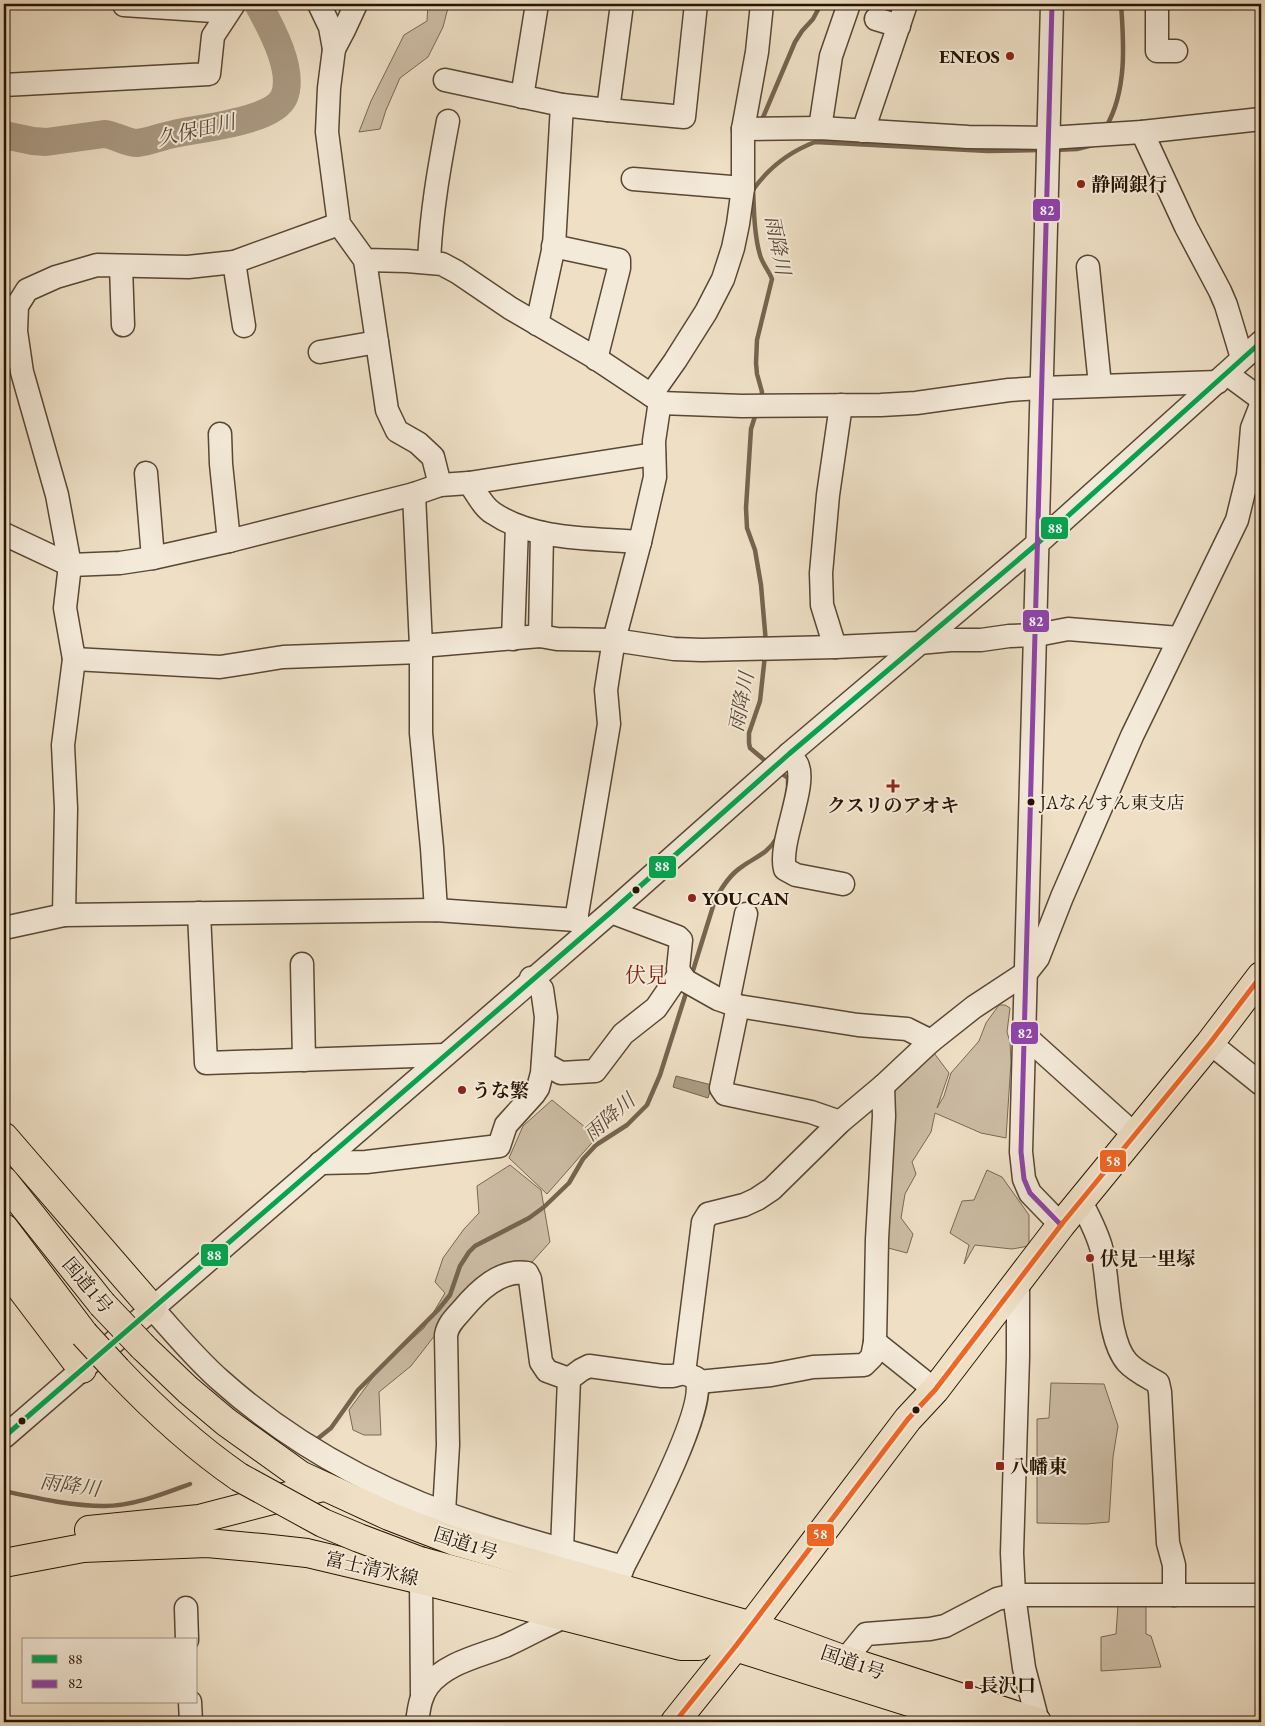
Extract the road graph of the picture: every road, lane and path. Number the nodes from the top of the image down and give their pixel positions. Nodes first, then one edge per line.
1 (319, 4) edge
2 (356, 4) edge
3 (537, 4) edge
4 (622, 4) edge
5 (696, 4) edge
6 (762, 4) edge
7 (849, 4) edge
8 (906, 4) edge
9 (1052, 4) edge
10 (1157, 4) edge
11 (124, 5) edge
12 (231, 8) edge
13 (876, 18) dead end
14 (899, 26) junction
15 (334, 48) junction
16 (1176, 51) dead end
17 (445, 80) dead end
18 (4, 85) edge
19 (522, 97) junction
20 (562, 105) junction
21 (608, 110) junction
22 (1261, 118) edge
23 (448, 121) dead end
24 (820, 128) junction
25 (743, 129) junction
26 (863, 131) junction
27 (1142, 132) junction
28 (1048, 138) junction
29 (633, 179) dead end
30 (743, 188) junction
31 (339, 224) junction
32 (553, 246) junction
33 (365, 260) junction
34 (234, 262) junction
35 (429, 262) junction
36 (122, 266) junction
37 (1088, 267) dead end
38 (537, 324) junction
39 (122, 325) dead end
40 (244, 326) dead end
41 (377, 342) junction
42 (1261, 342) edge
43 (320, 352) dead end
44 (596, 359) junction
45 (1229, 371) junction
46 (1100, 385) junction
47 (1041, 388) junction
48 (655, 399) junction
49 (1261, 399) edge
50 (1261, 404) edge
51 (841, 405) junction
52 (220, 434) dead end
53 (654, 454) junction
54 (146, 473) dead end
55 (469, 483) junction
56 (440, 485) junction
57 (414, 494) junction
58 (517, 526) junction
59 (542, 533) junction
60 (4, 534) edge
61 (229, 541) junction
62 (640, 542) junction
63 (1038, 543) junction
64 (153, 558) junction
65 (70, 565) junction
66 (1037, 635) junction
67 (540, 636) junction
68 (1179, 638) junction
69 (513, 639) junction
70 (614, 640) junction
71 (919, 643) junction
72 (835, 647) junction
73 (421, 649) junction
74 (74, 659) junction
75 (789, 754) junction
76 (622, 875) dead end
77 (843, 884) dead end
78 (640, 897) dead end
79 (436, 910) junction
80 (611, 912) junction
81 (200, 913) junction
82 (746, 914) dead end
83 (64, 915) junction
84 (581, 925) junction
85 (4, 928) edge
86 (302, 964) dead end
87 (1027, 972) junction
88 (680, 973) junction
89 (1261, 976) edge
90 (531, 978) junction
91 (733, 1004) junction
92 (1024, 1035) junction
93 (931, 1041) junction
94 (1210, 1043) junction
95 (444, 1054) junction
96 (304, 1060) junction
97 (544, 1063) junction
98 (1261, 1084) edge
99 (883, 1086) junction
100 (840, 1122) junction
101 (1135, 1135) junction
102 (4, 1137) edge
103 (320, 1163) junction
104 (4, 1181) edge
105 (1081, 1202) junction
106 (1061, 1225) junction
107 (4, 1228) edge
108 (4, 1266) edge
109 (1018, 1282) junction
110 (152, 1308) junction
111 (875, 1342) junction
112 (82, 1369) junction
113 (691, 1377) junction
114 (569, 1379) junction
115 (935, 1390) junction
116 (4, 1436) edge
117 (324, 1487) junction
118 (444, 1512) junction
119 (4, 1544) edge
120 (562, 1549) junction
121 (4, 1563) edge
122 (421, 1570) junction
123 (620, 1577) junction
124 (1014, 1595) junction
125 (1174, 1595) junction
126 (1261, 1595) edge
127 (186, 1608) dead end
128 (564, 1617) junction
129 (752, 1626) junction
130 (187, 1638) edge
131 (735, 1647) junction
132 (845, 1660) junction
133 (422, 1695) junction
134 (190, 1704) edge
135 (190, 1722) edge
136 (417, 1722) edge
137 (675, 1722) edge
138 (972, 1722) edge
139 (1037, 1722) edge

1 - 15 street
2 - 15 street
3 - 19 street
4 - 21 street
5 - 21 street
6 - 25 street
7 - 24 street
8 - 14 street
9 - 28 street
10 - 16 street
11 - 12 street
12 - 18 street
13 - 14 street
14 - 26 street
15 - 31 street
17 - 19 street
19 - 20 street
20 - 21 street
20 - 32 street
22 - 27 street
23 - 35 street
24 - 25 street
24 - 26 street
25 - 30 street
26 - 28 street
27 - 28 street
27 - 45 street
28 - 47 street
29 - 30 street
30 - 48 street
31 - 33 street
31 - 34 street
32 - 38 street
32 - 44 street
33 - 35 street
33 - 41 street
34 - 36 street
34 - 40 street
35 - 38 street
36 - 39 street
36 - 65 street
37 - 46 street
38 - 44 street
41 - 43 street
41 - 56 street
42 - 45 street
44 - 48 street
45 - 46 street
45 - 49 street
45 - 63 street
46 - 47 street
47 - 51 street
47 - 63 street
48 - 51 street
48 - 53 street
50 - 68 street
51 - 72 street
52 - 61 street
53 - 55 street
53 - 62 street
54 - 64 street
55 - 56 street
55 - 58 street
56 - 57 street
57 - 61 street
57 - 73 street
58 - 59 street
58 - 69 street
59 - 62 street
59 - 67 street
60 - 65 street
61 - 64 street
62 - 70 street
63 - 66 street
63 - 71 street
64 - 65 street
65 - 74 street
66 - 68 street
66 - 71 street
66 - 87 street
67 - 69 street
67 - 70 street
68 - 87 street
69 - 73 street
70 - 72 street
70 - 84 street
71 - 72 street
71 - 75 street
73 - 74 street
73 - 79 street
74 - 83 street
75 - 77 street
75 - 80 street
76 - 78 street
79 - 81 street
79 - 84 street
80 - 84 street
80 - 88 street
81 - 83 street
81 - 96 street
82 - 91 street
83 - 85 street
84 - 90 street
86 - 96 street
87 - 92 street
87 - 93 street
88 - 91 street
88 - 97 street
89 - 94 main road
90 - 95 street
90 - 97 street
91 - 93 street
91 - 100 street
92 - 101 street
92 - 106 street
93 - 99 street
94 - 98 street
94 - 101 main road
95 - 96 street
95 - 103 street
97 - 103 street
99 - 100 street
99 - 111 street
100 - 113 street
101 - 105 main road
102 - 110 main road
103 - 110 street
104 - 117 main road, 国道1号, bridge
105 - 106 main road
105 - 125 street
106 - 109 main road
107 - 122 main road, 国道1号, bridge
108 - 112 main road
109 - 115 main road
109 - 124 street
110 - 112 street
110 - 118 street
111 - 113 street
111 - 115 street
112 - 116 street
113 - 114 street
113 - 123 street
114 - 118 street
114 - 120 street
115 - 129 main road
117 - 119 main road
117 - 123 main road, 国道1号
118 - 120 street
120 - 123 street
121 - 122 main road, 富士清水線
122 - 128 main road, 富士清水線
122 - 131 main road, 国道1号
122 - 133 street
123 - 129 main road, 国道1号
124 - 125 street
124 - 132 street
124 - 139 street
125 - 126 street
127 - 130 street
128 - 131 main road, 富士清水線
128 - 133 street
129 - 131 main road
129 - 132 main road, 国道1号
131 - 137 main road
131 - 138 main road, 国道1号
132 - 139 main road, 国道1号
133 - 136 street
134 - 135 street

